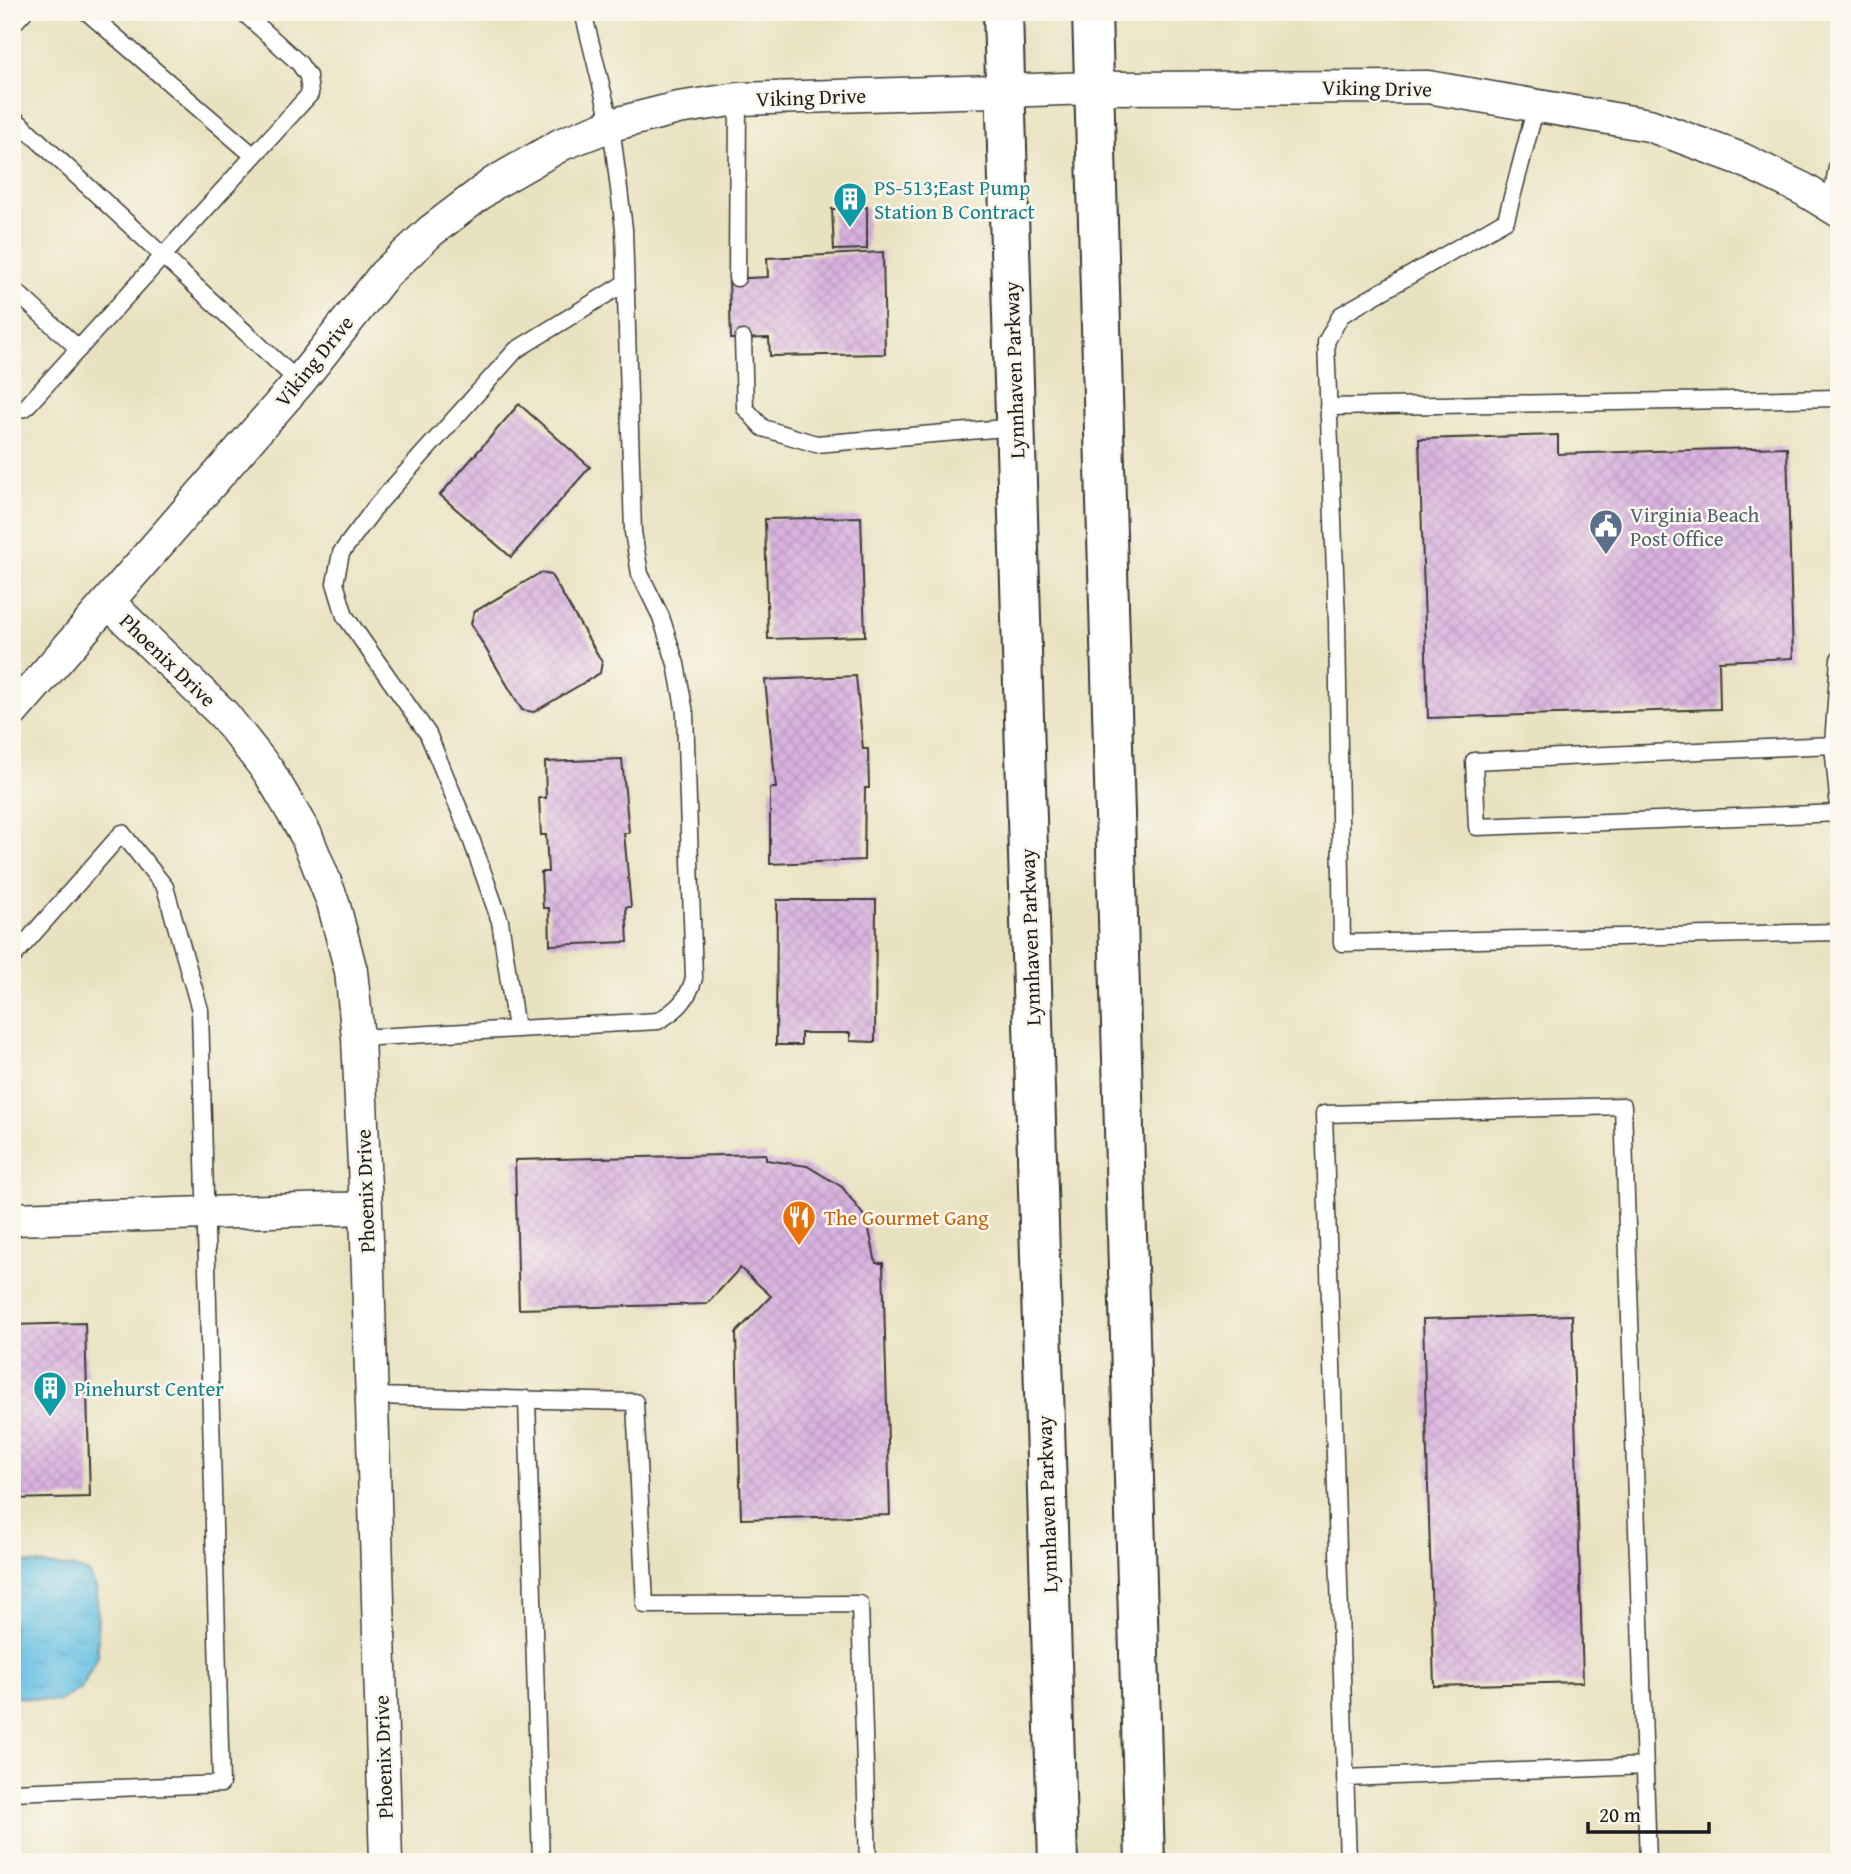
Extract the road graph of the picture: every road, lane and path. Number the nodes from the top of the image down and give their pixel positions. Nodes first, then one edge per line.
1 (24, 12) edge
2 (87, 12) edge
3 (243, 12) edge
4 (583, 12) edge
5 (1003, 12) edge
6 (1092, 12) edge
7 (12, 25) edge
8 (1094, 88) junction
9 (1005, 90) junction
10 (738, 99) junction
11 (1536, 106) junction
12 (12, 116) edge
13 (611, 125) junction
14 (254, 156) junction
15 (1839, 157) edge
16 (1834, 208) edge
17 (163, 256) junction
18 (737, 278) dead end
19 (625, 283) junction
20 (12, 288) edge
21 (743, 339) dead end
22 (79, 349) junction
23 (299, 382) junction
24 (1839, 398) edge
25 (1328, 407) junction
26 (12, 410) edge
27 (1016, 427) junction
28 (108, 602) junction
29 (1839, 659) edge
30 (12, 712) edge
31 (1833, 745) junction
32 (1839, 808) edge
33 (1839, 813) edge
34 (1839, 932) edge
35 (12, 958) edge
36 (516, 1029) junction
37 (358, 1038) junction
38 (366, 1208) junction
39 (208, 1212) junction
40 (12, 1219) edge
41 (372, 1396) junction
42 (527, 1399) junction
43 (1645, 1766) junction
44 (1345, 1778) junction
45 (12, 1792) edge
46 (386, 1862) edge
47 (541, 1862) edge
48 (868, 1862) edge
49 (1058, 1862) edge
50 (1145, 1862) edge
51 (1348, 1862) edge
52 (1648, 1862) edge

1 - 7 lane
2 - 14 lane
3 - 14 lane
4 - 13 lane
5 - 9 main road, Lynnhaven Parkway
6 - 8 main road
8 - 9 street, Viking Drive
8 - 11 street, Viking Drive
8 - 50 main road
9 - 10 street, Viking Drive
9 - 27 main road, Lynnhaven Parkway
10 - 13 street, Viking Drive
10 - 18 lane
11 - 16 street, Viking Drive
11 - 25 lane
12 - 17 lane
13 - 19 lane
13 - 23 street, Viking Drive
14 - 17 lane
15 - 16 lane
17 - 22 lane
17 - 23 lane
19 - 36 lane
19 - 36 lane
20 - 22 lane
21 - 27 lane
22 - 26 lane
23 - 28 street, Viking Drive
24 - 25 lane
25 - 34 lane
27 - 49 main road, Lynnhaven Parkway
28 - 30 street, Viking Drive
28 - 37 street, Phoenix Drive
29 - 31 lane
31 - 32 lane
31 - 33 lane
35 - 39 lane
36 - 37 lane
37 - 38 street, Phoenix Drive
38 - 39 street
38 - 41 street, Phoenix Drive
39 - 40 street
39 - 45 lane
41 - 42 lane
41 - 46 street, Phoenix Drive
42 - 47 lane
42 - 48 lane
43 - 44 lane
43 - 44 lane
43 - 52 lane
44 - 51 lane

